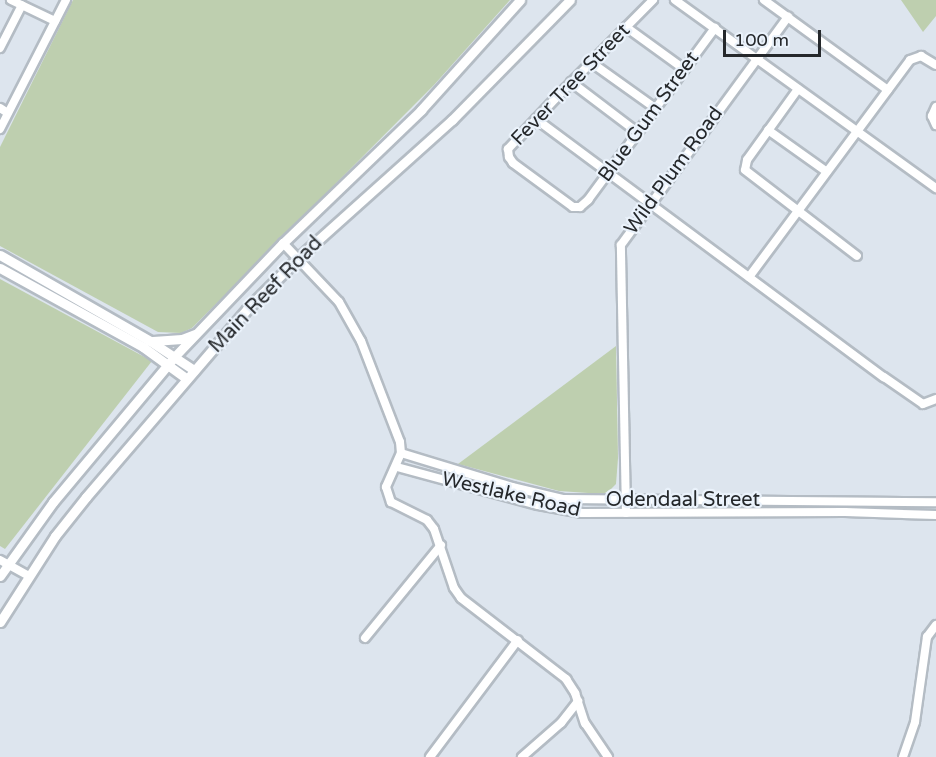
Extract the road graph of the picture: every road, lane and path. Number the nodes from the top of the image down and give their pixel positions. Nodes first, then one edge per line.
1 (11, 0) edge
2 (66, 0) edge
3 (520, 0) edge
4 (570, 0) edge
5 (654, 0) edge
6 (675, 0) edge
7 (764, 0) edge
8 (22, 6) junction
9 (788, 17) junction
10 (55, 21) junction
11 (626, 27) junction
12 (715, 28) junction
13 (0, 48) edge
14 (756, 60) junction
15 (592, 63) junction
16 (936, 65) edge
17 (684, 69) junction
18 (571, 82) junction
19 (798, 89) junction
20 (888, 90) junction
21 (936, 107) edge
22 (0, 108) edge
23 (654, 108) junction
24 (8, 113) junction
25 (536, 118) junction
26 (936, 125) edge
27 (0, 129) edge
28 (768, 130) junction
29 (637, 132) junction
30 (857, 132) junction
31 (608, 172) junction
32 (827, 172) junction
33 (936, 188) edge
34 (650, 203) junction
35 (584, 205) joint
36 (798, 213) junction
37 (283, 243) junction
38 (0, 255) edge
39 (857, 256) dead end
40 (298, 258) junction
41 (0, 268) edge
42 (749, 277) junction
43 (196, 334) junction
44 (150, 341) junction
45 (175, 356) junction
46 (167, 365) junction
47 (194, 370) junction
48 (187, 379) junction
49 (936, 399) edge
50 (401, 453) junction
51 (396, 467) junction
52 (626, 501) junction
53 (936, 502) edge
54 (626, 513) junction
55 (936, 515) edge
56 (441, 545) junction
57 (4, 562) edge
58 (0, 576) edge
59 (29, 576) junction
60 (0, 622) edge
61 (936, 625) edge
62 (365, 638) dead end
63 (518, 640) junction
64 (578, 701) junction
65 (430, 757) edge
66 (522, 757) edge
67 (608, 757) edge
68 (903, 757) edge

1 - 8 street
2 - 10 street
3 - 37 main road, Main Reef Road
4 - 40 main road, Main Reef Road
5 - 11 street, Fever Tree Street
6 - 12 street
7 - 9 street
8 - 10 street
8 - 13 street
9 - 14 street, Wild Plum Road
9 - 20 street
10 - 24 street
11 - 15 street, Fever Tree Street
11 - 17 street
12 - 14 street
12 - 17 street, Blue Gum Street
14 - 19 street
14 - 34 street, Wild Plum Road
15 - 18 street, Fever Tree Street
15 - 23 street
16 - 20 street
17 - 23 street, Blue Gum Street
18 - 25 street, Fever Tree Street
18 - 29 street
19 - 28 street
19 - 30 street
20 - 30 street
21 - 26 street
22 - 24 street
23 - 29 street, Blue Gum Street
24 - 27 street
25 - 31 street
25 - 35 street, Fever Tree Street
28 - 32 street
28 - 36 street
29 - 31 street, Blue Gum Street
30 - 32 street
30 - 33 street
31 - 34 street
31 - 35 street, Blue Gum Street
32 - 36 street
34 - 42 street
34 - 52 street, Wild Plum Road
36 - 39 street
36 - 42 street
37 - 40 street
37 - 43 main road, Main Reef Road
38 - 44 main road
40 - 47 main road, Main Reef Road
40 - 50 street
41 - 46 main road
42 - 49 street
43 - 44 main road
43 - 45 main road, Main Reef Road
44 - 45 main road
45 - 46 main road, Main Reef Road
45 - 47 main road
46 - 48 main road
46 - 57 main road, Main Reef Road
47 - 48 main road, Main Reef Road
48 - 59 main road, Main Reef Road
50 - 51 street
50 - 52 street, Odendaal Street
51 - 54 street, Westlake Road
51 - 56 street
52 - 53 street, Odendaal Street
52 - 54 street, Wild Plum Road
54 - 55 street, Odendaal Street
56 - 62 street
56 - 63 street
57 - 58 main road, Main Reef Road
57 - 59 street
59 - 60 main road, Main Reef Road
61 - 68 street
63 - 64 street
63 - 65 street
64 - 66 street
64 - 67 street

